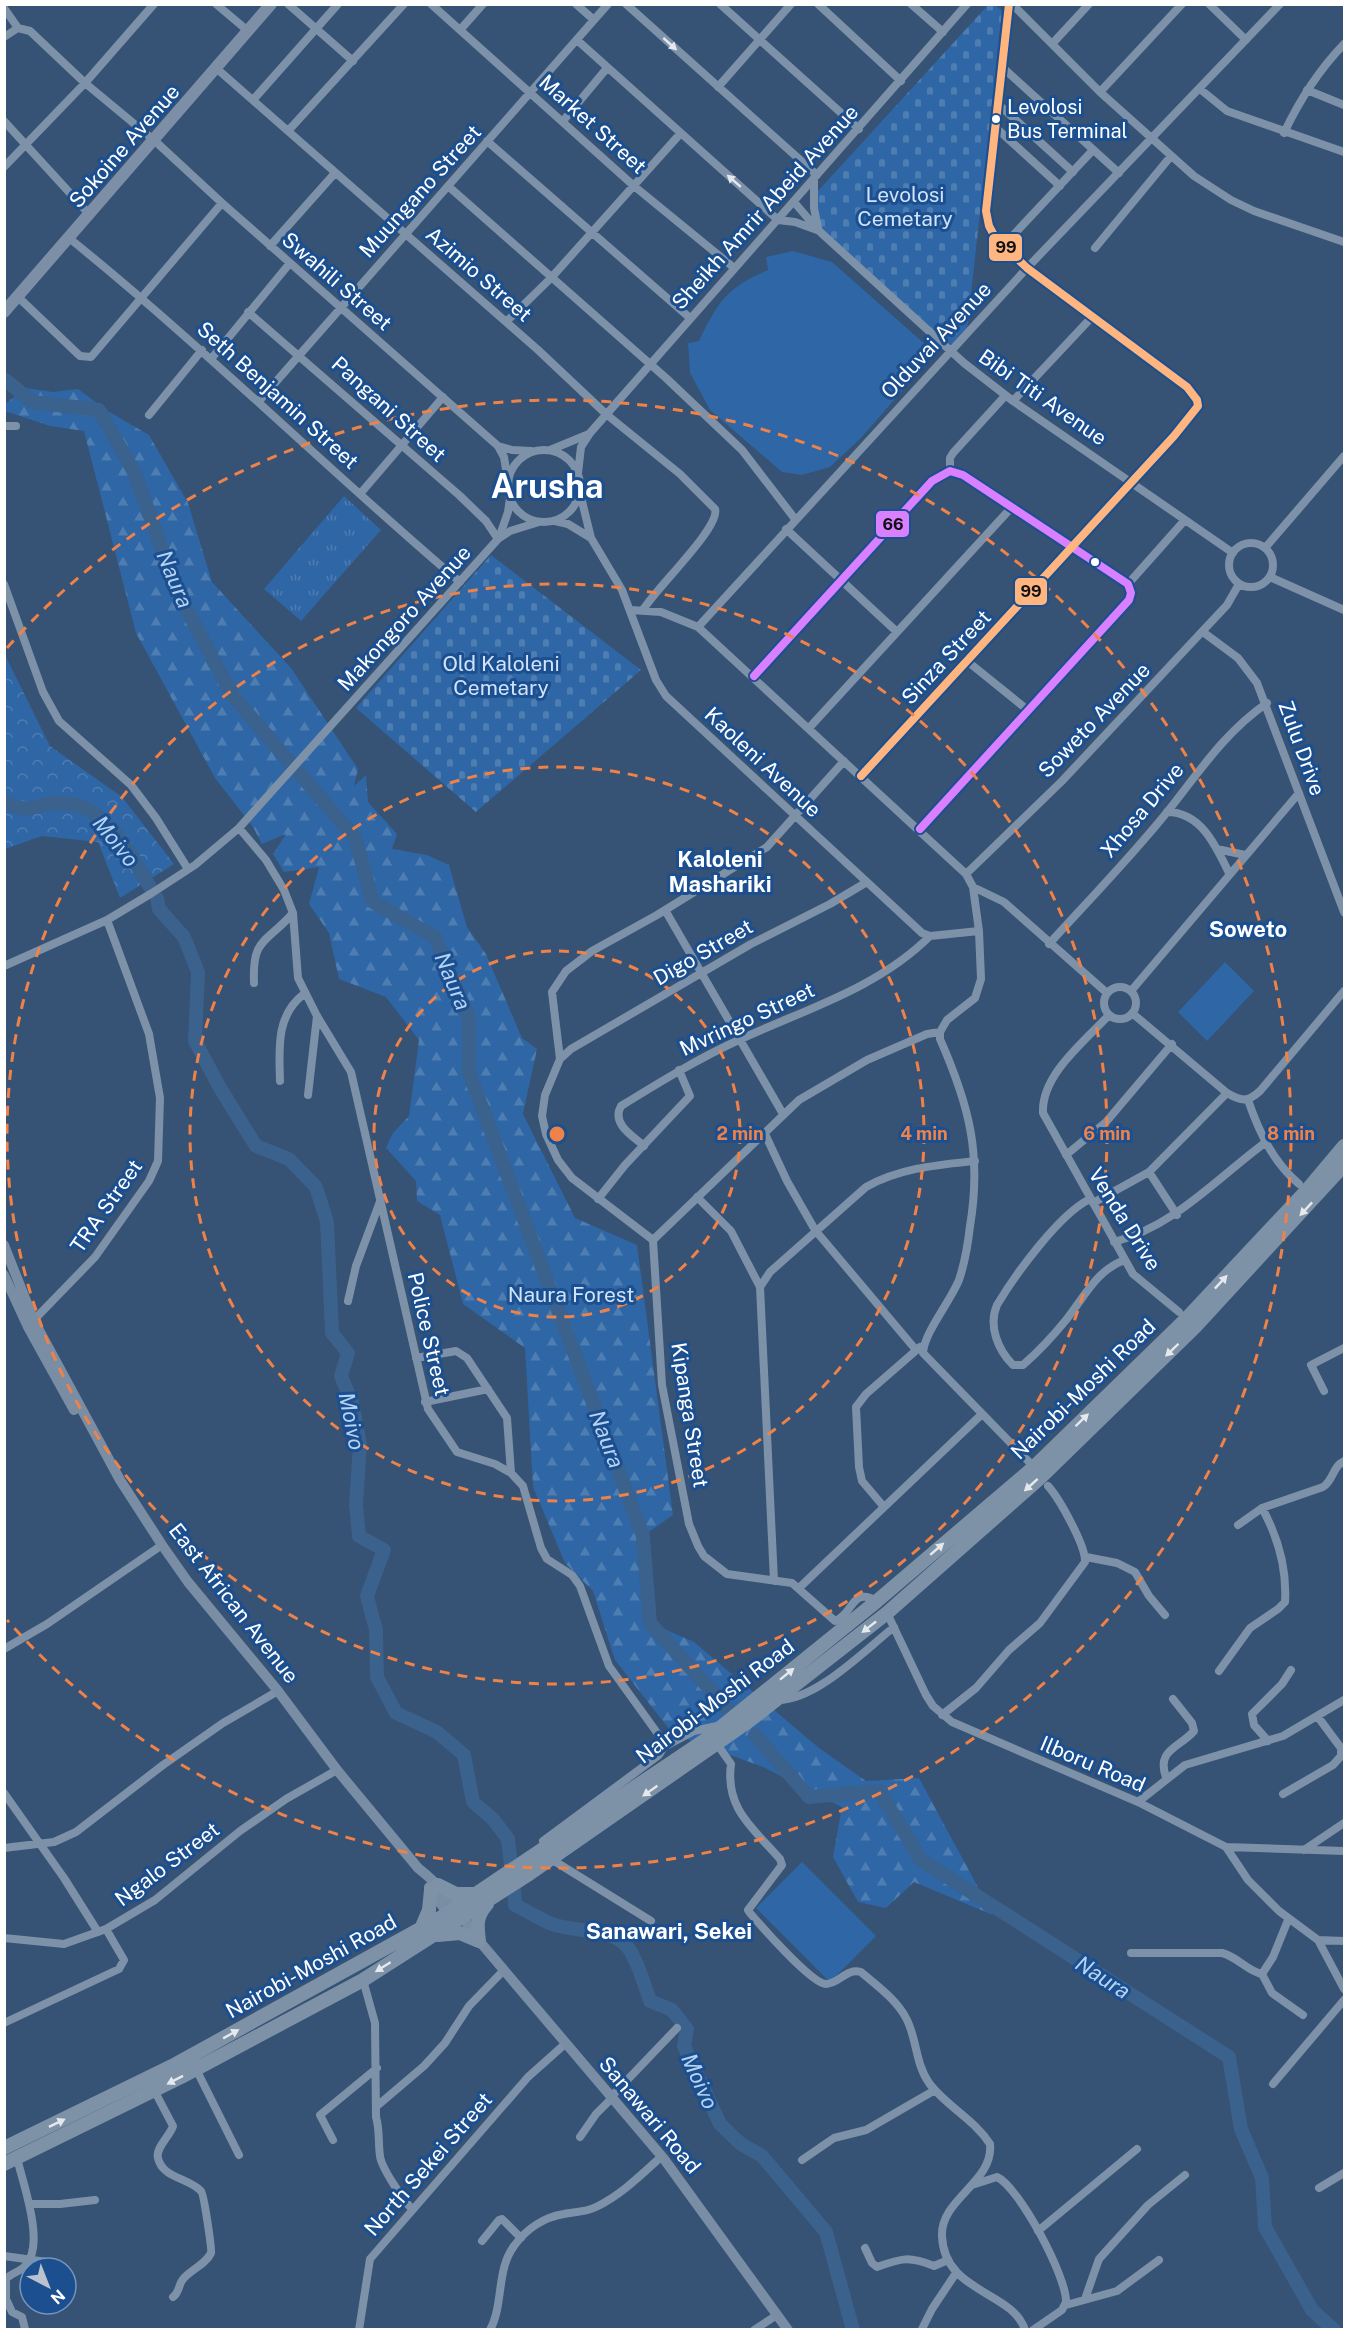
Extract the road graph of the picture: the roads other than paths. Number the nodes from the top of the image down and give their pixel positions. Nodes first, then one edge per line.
1 (154, 4) edge
2 (216, 4) edge
3 (271, 4) edge
4 (288, 4) edge
5 (338, 4) edge
6 (404, 4) edge
7 (431, 4) edge
8 (483, 4) edge
9 (576, 4) edge
10 (608, 4) edge
11 (626, 4) edge
12 (720, 4) edge
13 (791, 4) edge
14 (818, 4) edge
15 (911, 4) edge
16 (967, 4) edge
17 (1011, 4) edge
18 (1089, 4) edge
19 (1182, 4) edge
20 (1209, 4) edge
21 (1280, 4) edge
22 (4, 8) edge
23 (594, 20) junction
24 (18, 28) junction
25 (316, 28) junction
26 (460, 30) junction
27 (248, 32) junction
28 (943, 32) junction
29 (4, 37) edge
30 (577, 40) junction
31 (760, 40) junction
32 (1246, 40) junction
33 (1052, 44) junction
34 (1344, 44) edge
35 (353, 61) junction
36 (1001, 66) junction
37 (216, 68) junction
38 (607, 68) junction
39 (901, 81) junction
40 (85, 83) junction
41 (718, 87) junction
42 (1200, 89) junction
43 (1306, 90) junction
44 (1100, 92) junction
45 (532, 94) junction
46 (253, 100) junction
47 (997, 103) junction
48 (1344, 105) edge
49 (4, 121) edge
50 (563, 121) junction
51 (994, 126) junction
52 (859, 129) junction
53 (288, 131) junction
54 (1284, 133) junction
55 (680, 134) junction
56 (1153, 139) junction
57 (155, 141) junction
58 (487, 141) junction
59 (27, 146) junction
60 (1093, 150) junction
61 (1344, 152) edge
62 (1171, 156) junction
63 (4, 167) edge
64 (1073, 172) junction
65 (335, 173) junction
66 (1119, 173) junction
67 (815, 177) junction
68 (448, 186) junction
69 (634, 186) junction
70 (1060, 186) junction
71 (794, 202) junction
72 (222, 203) junction
73 (90, 215) junction
74 (778, 220) junction
75 (818, 230) junction
76 (591, 232) junction
77 (406, 233) junction
78 (69, 238) junction
79 (1344, 242) edge
80 (270, 246) junction
81 (1003, 246) junction
82 (1095, 248) dead end
83 (290, 263) junction
84 (733, 267) junction
85 (1027, 268) junction
86 (551, 278) junction
87 (18, 297) junction
88 (141, 297) junction
89 (340, 308) junction
90 (4, 312) edge
91 (248, 312) junction
92 (690, 318) junction
93 (1091, 318) junction
94 (506, 322) junction
95 (202, 350) junction
96 (951, 352) junction
97 (300, 356) junction
98 (211, 358) junction
99 (650, 365) junction
100 (1005, 396) junction
101 (443, 397) junction
102 (259, 401) junction
103 (1013, 401) junction
104 (606, 414) junction
105 (149, 415) dead end
106 (4, 426) edge
107 (15, 426) dead end
108 (590, 433) junction
109 (401, 445) junction
110 (498, 446) junction
111 (548, 450) junction
112 (538, 451) junction
113 (1344, 456) edge
114 (950, 471) junction
115 (578, 473) junction
116 (508, 482) junction
117 (1131, 482) junction
118 (580, 493) junction
119 (360, 494) junction
120 (510, 498) junction
121 (1011, 508) junction
122 (795, 519) junction
123 (554, 520) junction
124 (1185, 521) junction
125 (538, 522) junction
126 (786, 529) junction
127 (591, 538) junction
128 (498, 539) junction
129 (1073, 545) junction
130 (1265, 548) junction
131 (1233, 553) junction
132 (1270, 577) junction
133 (842, 581) junction
134 (460, 582) junction
135 (4, 584) edge
136 (1128, 584) junction
137 (1239, 584) junction
138 (631, 610) junction
139 (643, 610) junction
140 (1344, 610) edge
141 (698, 627) junction
142 (897, 632) junction
143 (1203, 632) junction
144 (967, 661) junction
145 (754, 676) junction
146 (1267, 703) junction
147 (1029, 711) junction
148 (809, 728) junction
149 (844, 761) junction
150 (861, 776) junction
151 (1299, 793) junction
152 (1167, 812) junction
153 (795, 817) junction
154 (239, 828) junction
155 (920, 829) junction
156 (1217, 849) junction
157 (1245, 855) junction
158 (188, 869) junction
159 (1229, 873) junction
160 (966, 874) junction
161 (867, 882) junction
162 (973, 887) junction
163 (665, 910) junction
164 (1344, 912) edge
165 (293, 913) junction
166 (107, 920) junction
167 (979, 931) junction
168 (930, 936) junction
169 (1049, 944) junction
170 (4, 966) edge
171 (701, 973) junction
172 (254, 983) dead end
173 (1131, 991) junction
174 (1344, 991) edge
175 (304, 993) junction
176 (1107, 993) junction
177 (1132, 1013) junction
178 (1109, 1015) junction
179 (316, 1016) junction
180 (940, 1032) junction
181 (741, 1039) junction
182 (1172, 1044) junction
183 (560, 1059) junction
184 (679, 1070) junction
185 (280, 1081) dead end
186 (1227, 1093) junction
187 (308, 1095) dead end
188 (1248, 1100) junction
189 (783, 1114) junction
190 (765, 1134) junction
191 (1266, 1142) junction
192 (644, 1146) junction
193 (1344, 1146) edge
194 (1066, 1155) junction
195 (975, 1161) junction
196 (1344, 1165) edge
197 (1149, 1172) junction
198 (1299, 1184) dead end
199 (382, 1197) junction
200 (697, 1197) junction
201 (598, 1199) junction
202 (1091, 1201) junction
203 (1177, 1215) junction
204 (815, 1230) junction
205 (653, 1240) junction
206 (1114, 1242) junction
207 (4, 1245) edge
208 (1125, 1260) junction
209 (4, 1275) edge
210 (761, 1284) junction
211 (348, 1301) dead end
212 (1179, 1312) dead end
213 (31, 1324) junction
214 (923, 1344) junction
215 (1344, 1348) edge
216 (916, 1350) junction
217 (416, 1358) junction
218 (488, 1389) junction
219 (1324, 1391) dead end
220 (426, 1402) junction
221 (981, 1415) junction
222 (1344, 1461) edge
223 (1034, 1467) junction
224 (511, 1473) junction
225 (1048, 1486) dead end
226 (884, 1507) junction
227 (1262, 1508) junction
228 (1238, 1526) dead end
229 (162, 1545) junction
230 (1086, 1557) junction
231 (774, 1581) junction
232 (799, 1588) junction
233 (877, 1600) junction
234 (887, 1613) junction
235 (1165, 1615) dead end
236 (894, 1627) junction
237 (4, 1649) edge
238 (1291, 1670) dead end
239 (1219, 1671) dead end
240 (278, 1691) junction
241 (1173, 1699) dead end
242 (1344, 1700) edge
243 (775, 1701) junction
244 (942, 1715) junction
245 (1318, 1716) junction
246 (724, 1725) junction
247 (1268, 1742) junction
248 (717, 1744) junction
249 (664, 1747) junction
250 (337, 1770) junction
251 (1166, 1778) junction
252 (4, 1793) edge
253 (1283, 1794) dead end
254 (1138, 1802) junction
255 (1344, 1823) edge
256 (41, 1845) junction
257 (1226, 1847) junction
258 (4, 1848) edge
259 (1304, 1850) junction
260 (1344, 1851) edge
261 (551, 1859) junction
262 (522, 1864) junction
263 (434, 1888) junction
264 (476, 1894) junction
265 (497, 1895) junction
266 (456, 1914) junction
267 (1288, 1920) junction
268 (651, 1921) dead end
269 (106, 1929) junction
270 (98, 1932) junction
271 (427, 1932) junction
272 (476, 1937) junction
273 (4, 1938) edge
274 (1318, 1940) junction
275 (1344, 1941) edge
276 (1131, 1953) dead end
277 (504, 1970) junction
278 (1262, 1974) junction
279 (363, 1980) junction
280 (1344, 1989) edge
281 (1344, 2000) edge
282 (1303, 2015) dead end
283 (4, 2023) edge
284 (677, 2028) dead end
285 (565, 2044) junction
286 (377, 2068) junction
287 (196, 2069) junction
288 (1273, 2084) dead end
289 (154, 2090) junction
290 (935, 2090) junction
291 (612, 2098) junction
292 (377, 2106) junction
293 (580, 2137) dead end
294 (333, 2140) dead end
295 (4, 2148) edge
296 (1137, 2149) dead end
297 (239, 2155) dead end
298 (662, 2157) junction
299 (802, 2160) dead end
300 (11, 2161) edge
301 (1344, 2174) edge
302 (1185, 2175) dead end
303 (972, 2186) junction
304 (1320, 2188) dead end
305 (95, 2200) dead end
306 (29, 2204) junction
307 (412, 2209) junction
308 (1038, 2230) junction
309 (521, 2238) junction
310 (482, 2241) dead end
311 (865, 2248) dead end
312 (30, 2256) edge
313 (948, 2260) junction
314 (1159, 2260) dead end
315 (18, 2270) edge
316 (956, 2273) junction
317 (172, 2297) dead end
318 (1086, 2299) junction
319 (1066, 2305) junction
320 (18, 2315) edge
321 (777, 2315) junction
322 (492, 2328) edge
323 (922, 2329) edge
324 (359, 2330) edge
325 (754, 2330) edge
326 (788, 2330) edge
327 (1025, 2330) edge
328 (1033, 2330) edge

1 - 40 street
2 - 27 street
3 - 27 main road, Sokoine Avenue
4 - 25 street
5 - 25 street
6 - 35 street
7 - 26 street, Market Street
8 - 26 street
9 - 23 street
10 - 23 street, Muungano Street
11 -> 41 street
12 - 31 street
13 - 31 street
14 - 39 street
15 - 28 street
16 - 28 street, Sheikh Amrir Abeid Avenue
17 - 33 street
17 - 36 street
18 - 33 street
19 - 44 street
20 - 32 street
21 - 32 street, Olduvai Avenue
22 - 24 street
23 - 30 street, Muungano Street
24 - 29 street
24 - 40 street, Swahili Street
25 - 35 street
25 - 46 street
26 - 45 street, Market Street
27 - 37 main road, Sokoine Avenue
28 - 39 street, Sheikh Amrir Abeid Avenue
30 - 38 street
30 - 45 street, Muungano Street
31 - 41 street
31 - 52 street
32 - 42 street, Olduvai Avenue
33 - 44 street
34 - 43 street
35 - 53 street
36 - 47 street
36 - 60 street
37 - 46 street, Azimio Street
37 - 57 main road, Sokoine Avenue
38 - 50 street
38 - 55 street
39 - 52 street, Sheikh Amrir Abeid Avenue
40 - 57 street, Swahili Street
40 - 59 street
41 - 67 street
42 - 54 street
42 - 56 street, Olduvai Avenue
43 - 48 street
43 - 54 street
44 - 56 street
45 - 50 street, Market Street
45 - 58 street, Muungano Street
46 - 53 street, Azimio Street
47 - 51 street
47 - 64 street
49 - 59 street
50 - 69 street, Market Street
51 - 70 street
51 - 81 street
52 - 67 street, Sheikh Amrir Abeid Avenue
53 - 65 street, Azimio Street
54 - 61 street
55 - 69 street
74 -> 55 street
56 - 62 street
56 - 66 street, Olduvai Avenue
57 - 72 street, Swahili Street
57 - 73 main road, Sokoine Avenue
58 - 68 street, Muungano Street
58 - 76 street
59 - 63 street
59 - 73 street
60 - 64 street
60 - 66 street
62 - 79 street
62 - 82 street
64 - 70 street
65 - 77 street, Azimio Street
65 - 80 street
66 - 85 street, Olduvai Avenue
67 - 71 street, Sheikh Amrir Abeid Avenue
67 - 75 street
68 - 77 street, Muungano Street
68 - 86 street
69 - 76 street
69 - 84 street, Market Street
70 - 81 street
71 - 74 street, Sheikh Amrir Abeid Avenue
71 - 75 street, Bibi Titi Avenue
72 - 80 street, Swahili Street
72 - 88 street
73 - 78 main road, Sokoine Avenue
74 - 75 street
74 - 84 street, Sheikh Amrir Abeid Avenue
75 - 96 street, Bibi Titi Avenue
76 - 86 street
76 - 92 street
77 - 89 street, Muungano Street
77 - 94 street, Azimio Street
78 - 87 main road, Sokoine Avenue
78 - 88 street, Seth Benjamin Street
80 - 83 street, Swahili Street
81 - 85 street
83 - 89 street, Swahili Street
83 - 91 street
84 - 92 street, Sheikh Amrir Abeid Avenue
85 - 93 street
85 - 96 street, Olduvai Avenue
86 - 94 street
86 - 99 street
87 - 88 street
87 - 90 main road, Sokoine Avenue
88 - 95 street, Seth Benjamin Street
89 - 97 street, Muungano Street
89 - 101 street, Swahili Street
91 - 97 street, Pangani Street
91 - 98 street
92 - 99 street, Sheikh Amrir Abeid Avenue
93 - 103 street
93 - 117 street, Sinza Street
94 - 104 street, Azimio Street
95 - 98 street, Seth Benjamin Street
95 - 105 street
96 - 100 street, Bibi Titi Avenue
96 - 122 street, Olduvai Avenue
97 - 102 street, Muungano Street
97 - 109 street, Pangani Street
98 - 102 street, Seth Benjamin Street
99 - 104 street, Sheikh Amrir Abeid Avenue
99 - 122 street
100 - 103 street, Bibi Titi Avenue
100 - 114 street
101 - 109 street
101 - 110 street, Swahili Street
102 - 119 street, Seth Benjamin Street
103 - 117 street, Bibi Titi Avenue
104 - 108 street, Sheikh Amrir Abeid Avenue
104 - 139 street, Azimio Street
106 - 107 street
108 - 111 street
108 - 115 street
109 - 119 street
109 - 128 street, Pangani Street
110 - 112 street
110 - 116 street
111 - 112 street
111 - 115 street
112 - 116 street
113 - 130 street
114 - 121 street
114 - 133 street
115 - 118 street
116 - 120 street
117 - 124 street, Bibi Titi Avenue
117 - 129 street, Sinza Street
118 - 123 street
118 - 127 street, Kaoleni Avenue
119 - 134 street, Seth Benjamin Street
120 - 125 street
120 - 128 street
121 - 129 street
121 - 142 street
122 - 126 street, Olduvai Avenue
123 - 125 street
123 - 127 street, Kaoleni Avenue
124 - 131 street, Bibi Titi Avenue
124 - 136 street
125 - 128 street, Makongoro Avenue
126 - 133 street
126 - 141 street, Olduvai Avenue
127 - 138 street, Kaoleni Avenue
128 - 134 street, Makongoro Avenue
129 - 136 street
129 - 144 street, Sinza Street
130 - 131 street
130 - 132 street
131 - 137 street
132 - 137 street
132 - 140 street
133 - 142 street
133 - 145 street
134 - 154 street, Makongoro Avenue
135 - 158 street
136 - 147 street
137 - 143 street, Soweto Avenue
138 - 139 street
138 - 153 street, Kaoleni Avenue
139 - 141 street
141 - 145 street
142 - 148 street
143 - 146 street, Zulu Drive
143 - 160 street, Soweto Avenue
144 - 147 street
144 - 150 street, Sinza Street
145 - 148 street
146 - 151 street, Zulu Drive
146 - 152 street, Xhosa Drive
147 - 155 street
148 - 149 street
149 - 150 street
149 - 153 street
150 - 155 street
151 - 157 street
151 - 164 street, Zulu Drive
152 - 156 street
152 - 169 street, Xhosa Drive
153 - 161 street, Kaoleni Avenue
153 - 163 street
154 - 158 street
154 - 165 street, Police Street
155 - 160 street
156 - 157 street
156 - 159 street
157 - 159 street
158 - 166 street
159 - 173 street
160 - 162 street
161 - 168 street, Kaoleni Avenue
161 - 171 street, Digo Street
162 - 167 street
162 - 169 street
163 - 171 street
163 - 183 street
165 - 172 street
165 - 175 street, Police Street
166 - 170 street
166 - 213 street, TRA Street
167 - 168 street
167 - 180 street
168 - 181 street, Mvringo Street
169 - 176 street
171 - 181 street
171 - 183 street, Digo Street
173 - 176 street
173 - 177 street
174 - 188 street
175 - 179 street, Police Street
175 - 185 street
176 - 178 street
177 - 178 street
177 - 182 street
178 - 194 street, Venda Drive
179 - 187 street
179 - 199 street, Police Street
180 - 189 street
180 - 195 street
181 - 184 street, Mvringo Street
181 - 189 street
182 - 186 street
182 - 194 street
183 - 201 street
184 - 192 street
184 - 192 street, Mvringo Street
186 - 188 street
186 - 197 street
188 - 191 street
189 - 190 street
190 - 200 street
190 - 204 street
191 - 198 street
191 - 203 street
192 - 201 street
223 -> 193 highway, Nairobi-Moshi Road
194 - 202 street, Venda Drive
195 - 204 street
195 - 214 street
196 -> 234 highway, Nairobi-Moshi Road
197 - 202 street
197 - 203 street
199 - 211 street
199 - 217 street, Police Street
200 - 205 street
200 - 210 street
201 - 205 street
202 - 206 street, Venda Drive
202 - 208 street
203 - 206 street
204 - 210 street
204 - 216 street
205 - 231 street, Kipanga Street
206 - 208 street, Venda Drive
207 - 213 street
208 - 212 street, Venda Drive
209 - 213 street
210 - 231 street
213 - 229 street, East African Avenue
214 - 216 street
214 - 221 street
215 - 219 street
216 - 226 street
217 - 218 street
217 - 220 street, Police Street
218 - 220 street
218 - 224 street
220 - 224 street, Police Street
221 - 223 street
221 - 226 street
222 - 227 street
233 -> 223 highway, Nairobi-Moshi Road
224 - 249 street
225 - 230 street
226 - 232 street
227 - 228 street
227 - 239 street
229 - 237 street
229 - 240 street, East African Avenue
230 - 235 street
230 - 244 street
231 - 232 street, Kipanga Street
232 - 233 street, Kipanga Street
246 -> 233 highway, Nairobi-Moshi Road
234 - 236 street, Ilboru Road
234 -> 243 highway, Nairobi-Moshi Road
236 - 243 street
236 - 244 street, Ilboru Road
238 - 247 street
240 - 250 street, East African Avenue
240 - 256 street
241 - 251 street
242 - 245 street
243 - 248 highway, Nairobi-Moshi Road
244 - 254 street, Ilboru Road
245 - 247 street
245 - 253 street
246 - 249 street
246 - 262 highway, Nairobi-Moshi Road
247 - 251 street
248 -> 261 highway, Nairobi-Moshi Road
248 - 290 street
249 - 262 street
250 - 263 street, East African Avenue
250 - 269 street, Ngalo Street
251 - 254 street
252 - 256 street
254 - 257 street, Ilboru Road
255 - 259 street
256 - 258 street
256 - 270 street
257 - 259 street, Ilboru Road
257 - 267 street
259 - 260 street, Ilboru Road
261 - 265 highway, Nairobi-Moshi Road
261 - 268 street
262 - 264 highway, Nairobi-Moshi Road
263 - 264 highway
263 - 266 street, Sanawari Road
263 - 271 highway
264 - 266 highway, Nairobi-Moshi Road
265 - 266 highway, Nairobi-Moshi Road
265 - 272 highway
266 - 271 highway, Nairobi-Moshi Road
266 - 272 street, Sanawari Road
267 - 274 street
267 - 278 street
269 - 270 street, Ngalo Street
269 - 283 street
270 - 273 street, Ngalo Street
271 - 272 highway
271 -> 279 highway, Nairobi-Moshi Road
295 -> 271 highway, Nairobi-Moshi Road
272 - 277 street, Sanawari Road
274 - 275 street
274 - 280 street
276 - 278 street
277 - 285 street, Sanawari Road
277 - 292 street
278 - 282 street
279 - 286 street
279 - 287 highway, Nairobi-Moshi Road
281 - 288 street
284 - 291 street
285 - 291 street, Sanawari Road
285 - 307 street, North Sekei Street
286 - 292 street
286 - 294 street
287 -> 289 highway, Nairobi-Moshi Road
287 - 297 street
289 - 300 highway, Nairobi-Moshi Road
289 - 317 street
290 - 299 street
290 - 303 street
291 - 293 street
291 - 298 street, Sanawari Road
292 - 307 street
296 - 308 street
298 - 309 street
298 - 321 street, Sanawari Road
300 - 306 street
301 - 304 street
302 - 318 street
303 - 308 street
303 - 313 street
305 - 306 street
306 - 312 street
307 - 324 street, North Sekei Street
308 - 319 street
309 - 310 street
309 - 322 street
311 - 313 street
313 - 316 street
314 - 318 street
315 - 320 street
316 - 323 street
316 - 327 street
318 - 319 street
319 - 328 street
321 - 325 street
321 - 326 street, Sanawari Road

